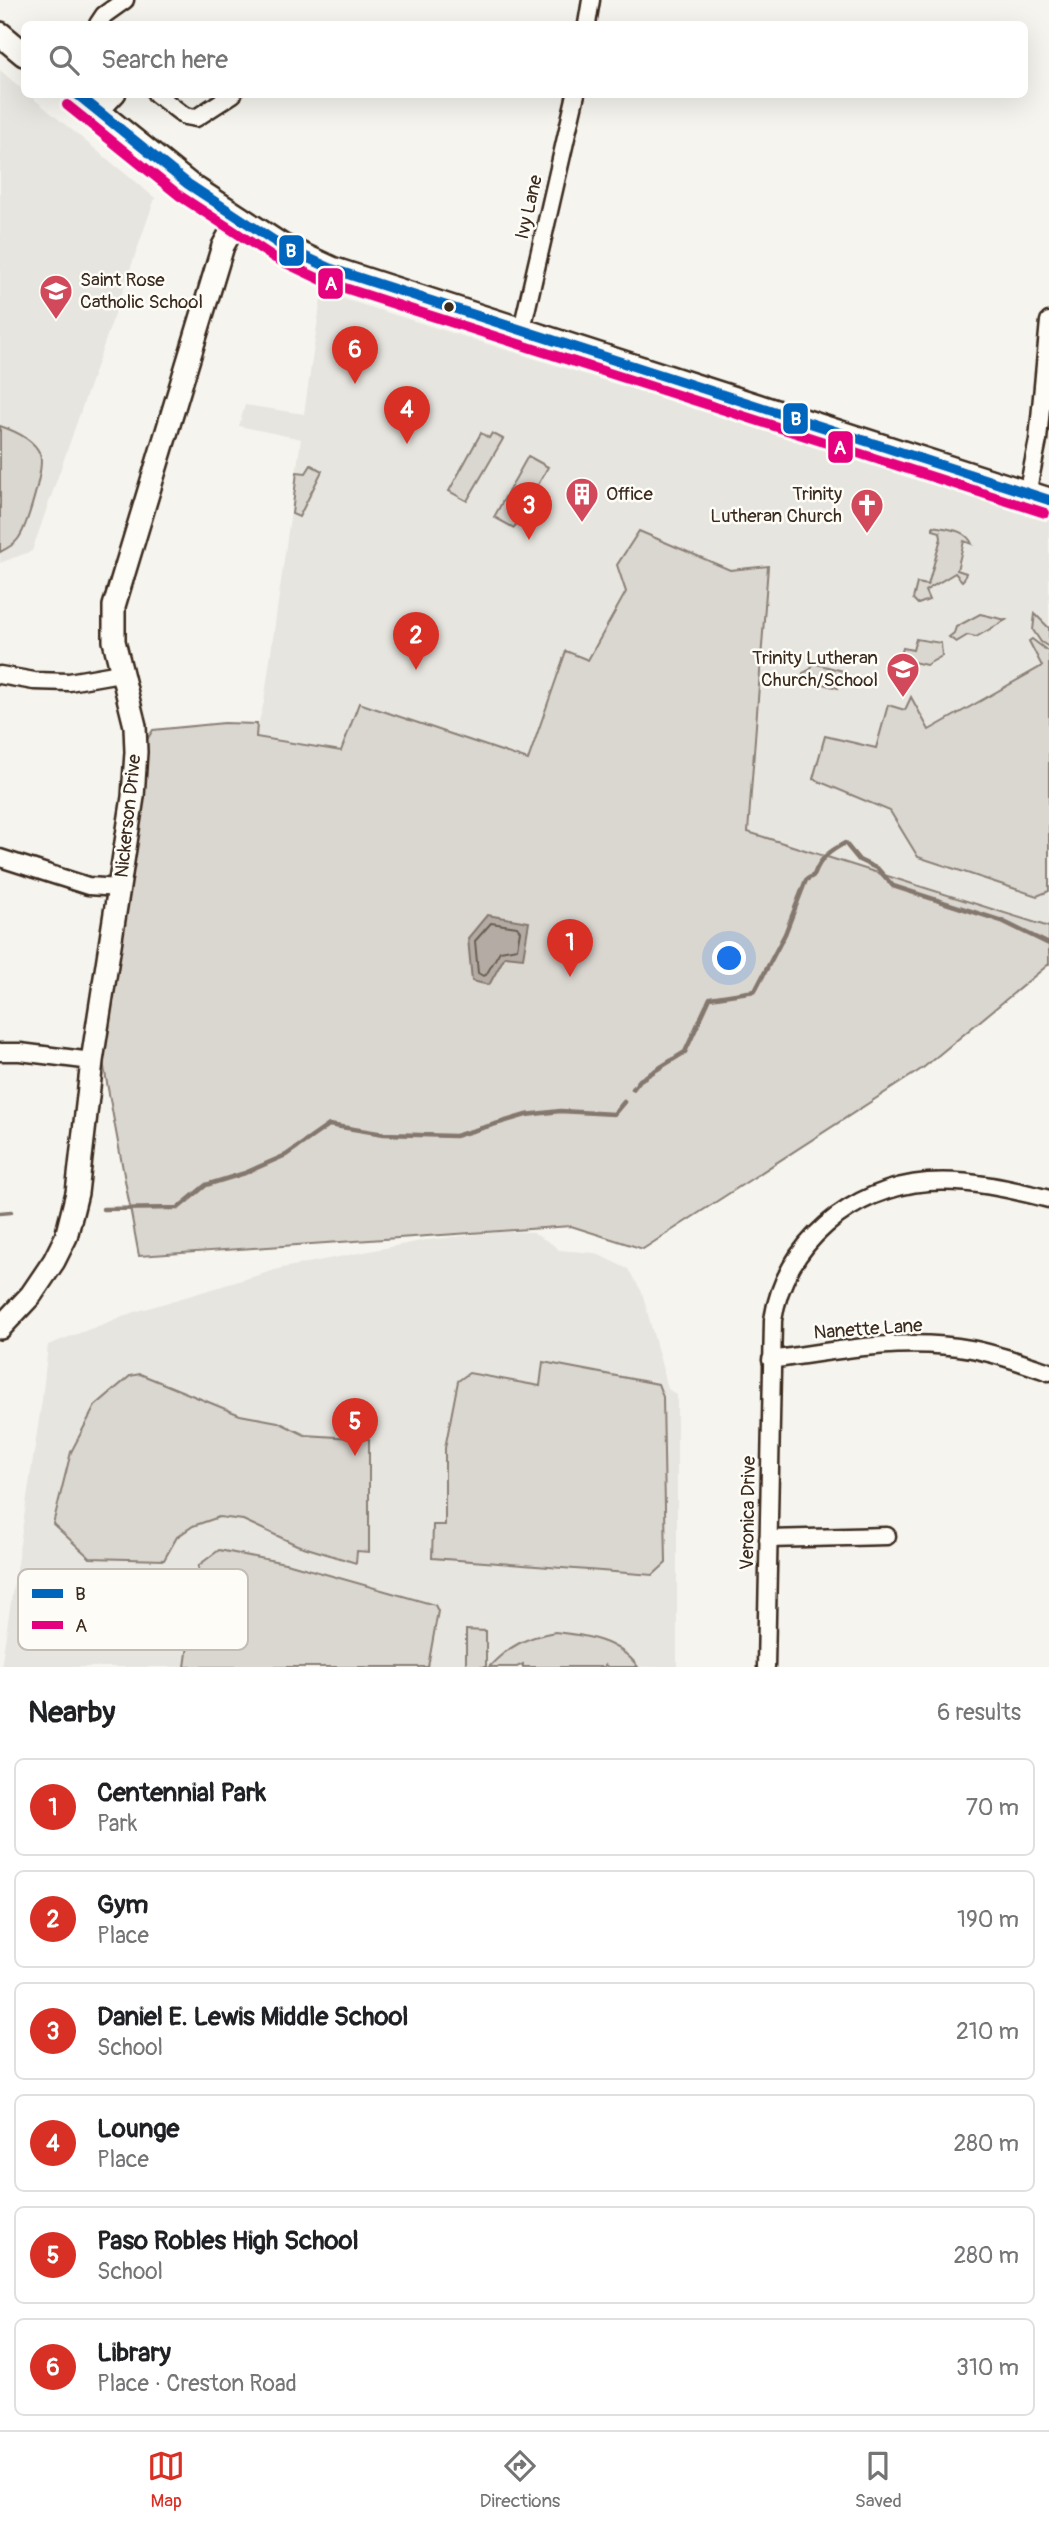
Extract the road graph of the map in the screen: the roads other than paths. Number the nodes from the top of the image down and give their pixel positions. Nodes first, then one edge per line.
1 (125, 0) edge
2 (592, 0) edge
3 (101, 21) edge
4 (588, 21) edge
5 (0, 34) edge
6 (21, 52) edge
7 (81, 98) edge
8 (113, 98) edge
9 (161, 98) edge
10 (227, 98) edge
11 (575, 98) edge
12 (99, 113) junction
13 (239, 217) junction
14 (1049, 321) edge
15 (522, 329) junction
16 (1027, 494) junction
17 (1049, 500) edge
18 (120, 673) junction
19 (0, 675) edge
20 (0, 858) edge
21 (120, 888) junction
22 (0, 1052) edge
23 (92, 1061) junction
24 (1049, 1199) edge
25 (0, 1328) edge
26 (771, 1360) junction
27 (1049, 1372) edge
28 (887, 1536) dead end
29 (768, 1539) junction
30 (766, 1667) edge

1 - 3 street
2 - 4 street
5 - 6 main road
7 - 12 main road
8 - 12 street
9 - 10 street
11 - 15 street, Ivy Lane
12 - 13 main road
13 - 15 main road
13 - 18 street, Nickerson Drive
14 - 16 street
15 - 16 main road
16 - 17 main road
18 - 19 street
18 - 21 street, Nickerson Drive
20 - 21 street
21 - 23 street, Nickerson Drive
22 - 23 street
23 - 25 street, Nickerson Drive
24 - 26 street, Veronica Drive
26 - 27 street, Nanette Lane
26 - 29 street, Veronica Drive
28 - 29 street
29 - 30 street, Veronica Drive

